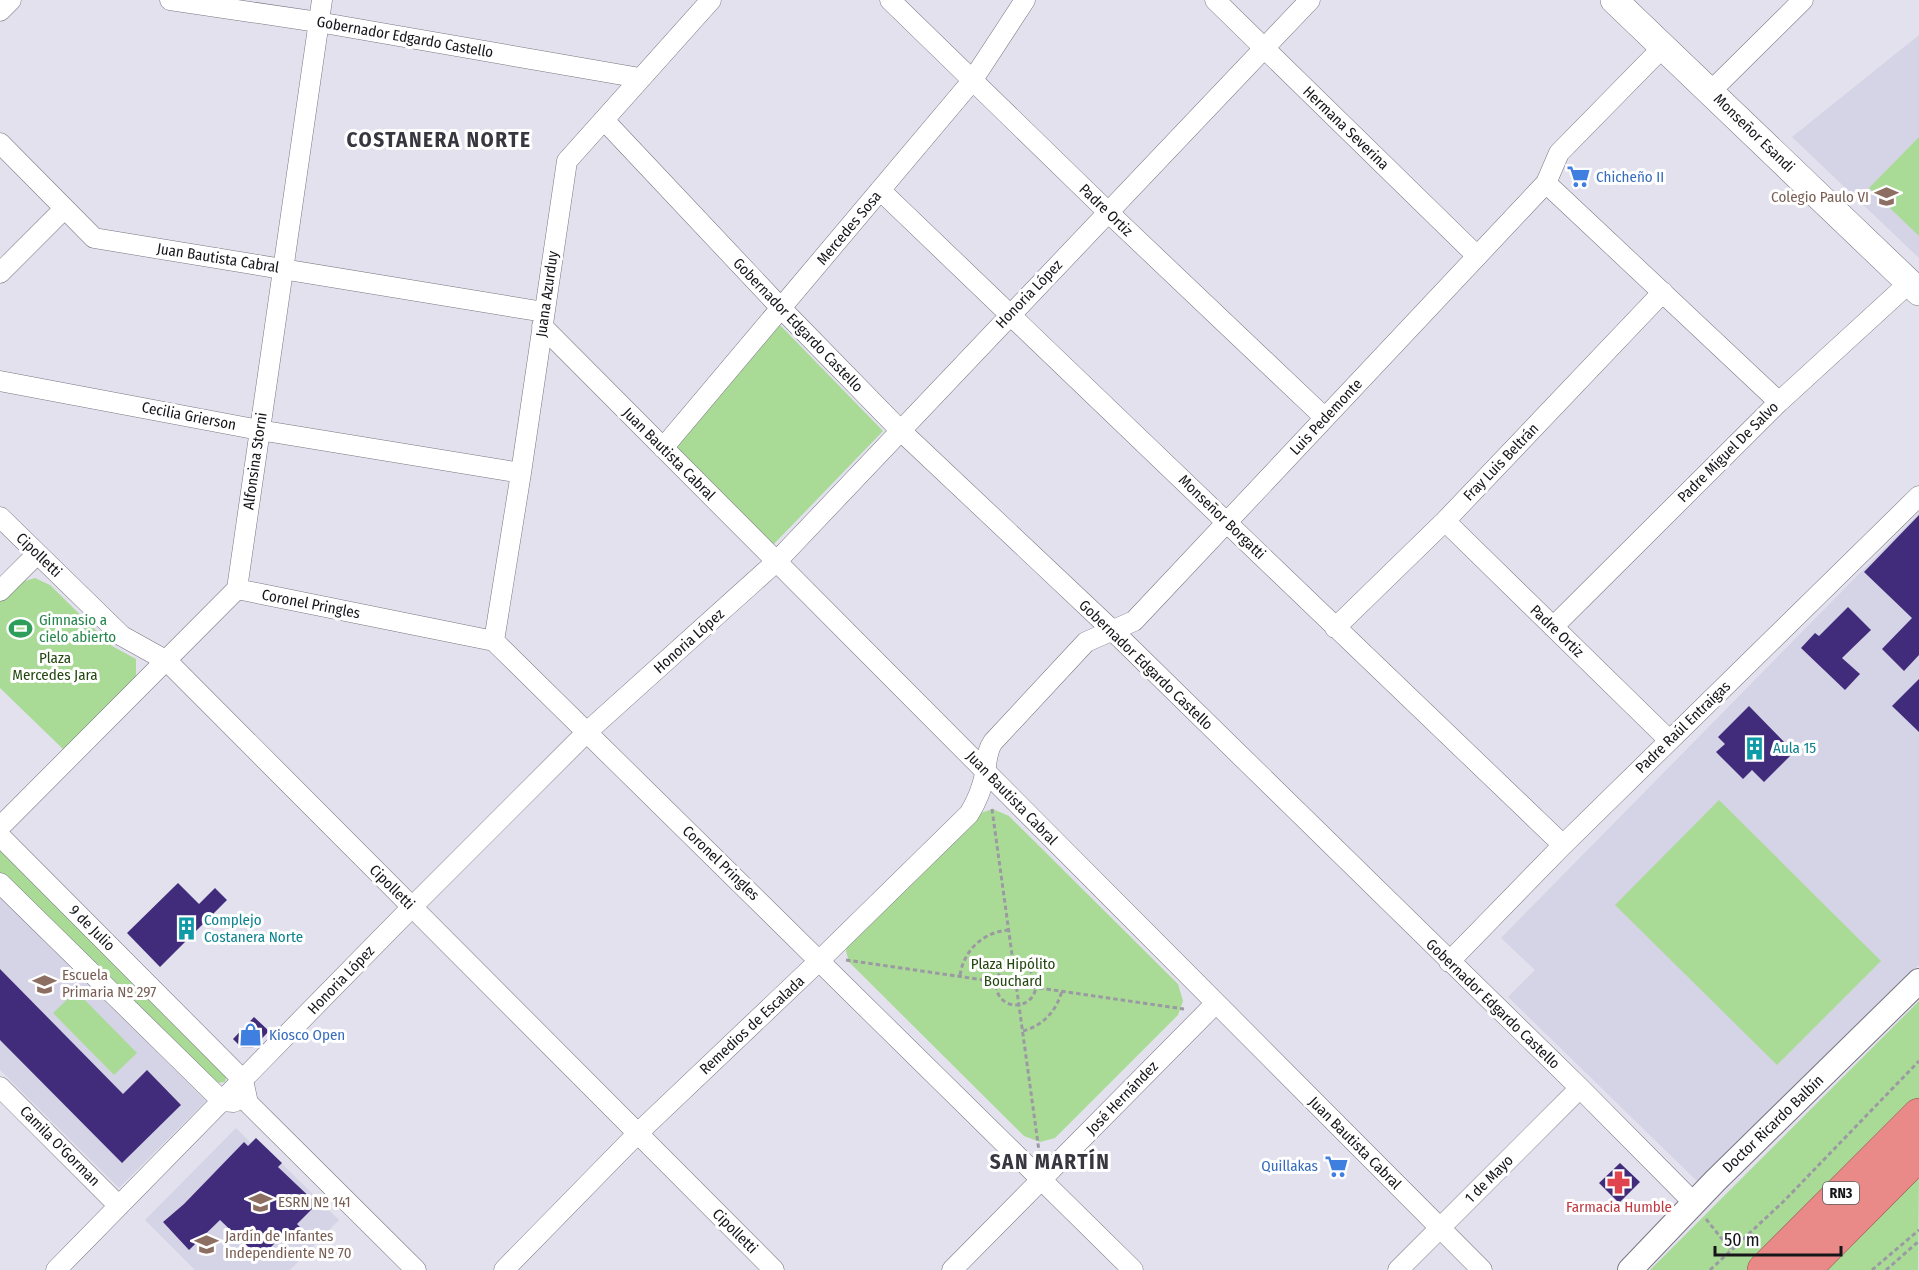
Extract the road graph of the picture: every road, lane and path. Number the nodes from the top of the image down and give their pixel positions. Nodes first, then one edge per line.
1 (11, 0) edge
2 (170, 0) edge
3 (322, 0) edge
4 (711, 0) edge
5 (890, 0) edge
6 (1025, 0) edge
7 (1215, 0) edge
8 (1310, 0) edge
9 (1614, 0) edge
10 (1803, 0) edge
11 (0, 11) edge
12 (318, 22) junction
13 (1264, 47) junction
14 (1663, 47) junction
15 (640, 78) junction
16 (972, 81) junction
17 (1711, 92) junction
18 (604, 120) junction
19 (0, 143) edge
20 (1546, 183) junction
21 (880, 190) junction
22 (64, 209) junction
23 (1108, 212) junction
24 (1477, 256) junction
25 (285, 269) junction
26 (0, 273) edge
27 (1914, 288) edge
28 (1663, 292) junction
29 (781, 308) junction
30 (1009, 315) junction
31 (543, 319) junction
32 (0, 381) edge
33 (1779, 402) junction
34 (1325, 418) junction
35 (259, 430) junction
36 (900, 430) junction
37 (663, 448) junction
38 (521, 473) junction
39 (1919, 496) edge
40 (0, 517) edge
41 (1228, 522) junction
42 (1445, 522) junction
43 (37, 554) junction
44 (777, 561) junction
45 (237, 589) junction
46 (0, 591) edge
47 (1553, 627) junction
48 (1335, 628) junction
49 (1112, 630) junction
50 (494, 641) junction
51 (167, 661) junction
52 (587, 732) junction
53 (1669, 740) junction
54 (985, 772) junction
55 (992, 808) dead end
56 (0, 827) edge
57 (0, 836) edge
58 (1563, 845) junction
59 (0, 883) edge
60 (412, 907) junction
61 (1009, 930) junction
62 (822, 959) junction
63 (1449, 962) junction
64 (1014, 965) junction
65 (960, 976) junction
66 (997, 981) junction
67 (1919, 981) edge
68 (1016, 984) junction
69 (1036, 987) junction
70 (1062, 991) junction
71 (1019, 1005) junction
72 (1211, 1007) junction
73 (1023, 1031) junction
74 (1919, 1061) edge
75 (243, 1080) junction
76 (0, 1087) edge
77 (1580, 1088) junction
78 (222, 1101) junction
79 (248, 1103) junction
80 (1919, 1115) edge
81 (638, 1133) junction
82 (1919, 1154) edge
83 (1043, 1179) junction
84 (1694, 1203) junction
85 (119, 1206) junction
86 (1440, 1228) junction
87 (1919, 1230) edge
88 (1919, 1241) edge
89 (1731, 1249) junction
90 (61, 1268) edge
91 (416, 1270) edge
92 (504, 1270) edge
93 (774, 1270) edge
94 (952, 1270) edge
95 (1133, 1270) edge
96 (1398, 1270) edge
97 (1482, 1270) edge
98 (1630, 1270) edge
99 (1710, 1270) edge
100 (1764, 1270) edge
101 (1804, 1270) edge
102 (1872, 1270) edge
103 (1886, 1270) edge

1 - 11 street
2 - 12 street, Gobernador Edgardo Castello
3 - 12 street, Alfonsina Storni
4 - 15 street, Juana Azurduy
5 - 16 street, Padre Ortiz
6 - 16 street, Mercedes Sosa
7 - 13 street, Hermana Severina
8 - 13 street, Honoria López
9 - 14 main road, Monseñor Esandi
10 - 17 street
12 - 15 street, Gobernador Edgardo Castello
12 - 25 street, Alfonsina Storni
13 - 23 street, Honoria López
13 - 24 street, Hermana Severina
14 - 17 main road, Monseñor Esandi
14 - 20 street, Luis Pedemonte
15 - 18 street, Juana Azurduy
16 - 21 street, Mercedes Sosa
16 - 23 street, Padre Ortiz
17 - 27 main road, Monseñor Esandi
18 - 29 street, Gobernador Edgardo Castello
18 - 31 street, Juana Azurduy
19 - 22 street, Juan Bautista Cabral
20 - 24 street, Luis Pedemonte
20 - 28 street
21 - 29 street, Mercedes Sosa
21 - 30 street, Monseñor Borgatti
22 - 25 street, Juan Bautista Cabral
22 - 26 street
23 - 30 street, Honoria López
23 - 34 street, Padre Ortiz
24 - 34 street, Luis Pedemonte
25 - 31 street, Juan Bautista Cabral
25 - 35 street, Alfonsina Storni
27 - 33 street, Padre Miguel De Salvo
28 - 33 street
28 - 42 street, Fray Luis Beltrán
29 - 36 street, Gobernador Edgardo Castello
29 - 37 street, Mercedes Sosa
30 - 36 street, Honoria López
30 - 41 street, Monseñor Borgatti
31 - 37 street, Juan Bautista Cabral
31 - 38 street, Juana Azurduy
32 - 35 street, Cecilia Grierson
33 - 47 street, Padre Miguel De Salvo
34 - 41 street, Luis Pedemonte
35 - 38 street, Cecilia Grierson
35 - 45 street, Alfonsina Storni
36 - 44 street, Honoria López
36 - 49 street, Gobernador Edgardo Castello
37 - 44 street, Juan Bautista Cabral
38 - 50 street, Juana Azurduy
39 - 53 street, Padre Raúl Entraigas
40 - 43 street, Cipolletti
41 - 48 street, Monseñor Borgatti
41 - 49 street, Luis Pedemonte
42 - 47 street, Padre Ortiz
42 - 48 street, Fray Luis Beltrán
43 - 46 street
43 - 51 street, Cipolletti
44 - 52 street, Honoria López
44 - 54 street, Juan Bautista Cabral
45 - 50 street, Coronel Pringles
45 - 51 street
47 - 53 street, Padre Ortiz
48 - 58 street, Monseñor Borgatti
49 - 54 street, Luis Pedemonte
49 - 63 street, Gobernador Edgardo Castello
50 - 52 street, Coronel Pringles
51 - 56 street
51 - 60 street, Cipolletti
52 - 60 street, Honoria López
52 - 62 street, Coronel Pringles
53 - 58 street, Padre Raúl Entraigas
54 - 62 street, Remedios de Escalada
54 - 72 street, Juan Bautista Cabral
55 - 61 path
57 - 75 street, 9 de Julio
58 - 63 street, Padre Raúl Entraigas
59 - 78 street
60 - 75 street, Honoria López
60 - 81 street, Cipolletti
61 - 64 path
61 - 65 path
62 - 65 path
62 - 81 street, Remedios de Escalada
62 - 83 street, Coronel Pringles
63 - 77 street, Gobernador Edgardo Castello
64 - 66 path
64 - 68 path
64 - 69 path
65 - 66 path
66 - 68 path
66 - 71 path
67 - 84 street, Doctor Ricardo Balbín
68 - 69 path
68 - 71 path
69 - 70 path
69 - 71 path
70 - 72 path
70 - 73 path
71 - 73 path
72 - 83 street, José Hernández
72 - 86 street, Juan Bautista Cabral
73 - 83 path
74 - 89 path
75 - 78 street, Honoria López
75 - 79 street
76 - 85 street, Camila O'Gorman
77 - 84 street, Gobernador Edgardo Castello
77 - 86 street, 1 de Mayo
78 - 79 street
78 - 85 street, Honoria López
79 - 91 street
80 - 100 highway, RN3
81 - 92 street, Remedios de Escalada
81 - 93 street, Cipolletti
82 - 101 highway, RN3
83 - 94 street, José Hernández
83 - 95 street, Coronel Pringles
84 - 89 path
84 - 98 street, Doctor Ricardo Balbín
85 - 90 street, Honoria López
86 - 96 street, 1 de Mayo
86 - 97 street, Juan Bautista Cabral
87 - 102 path
88 - 103 path
89 - 99 path

